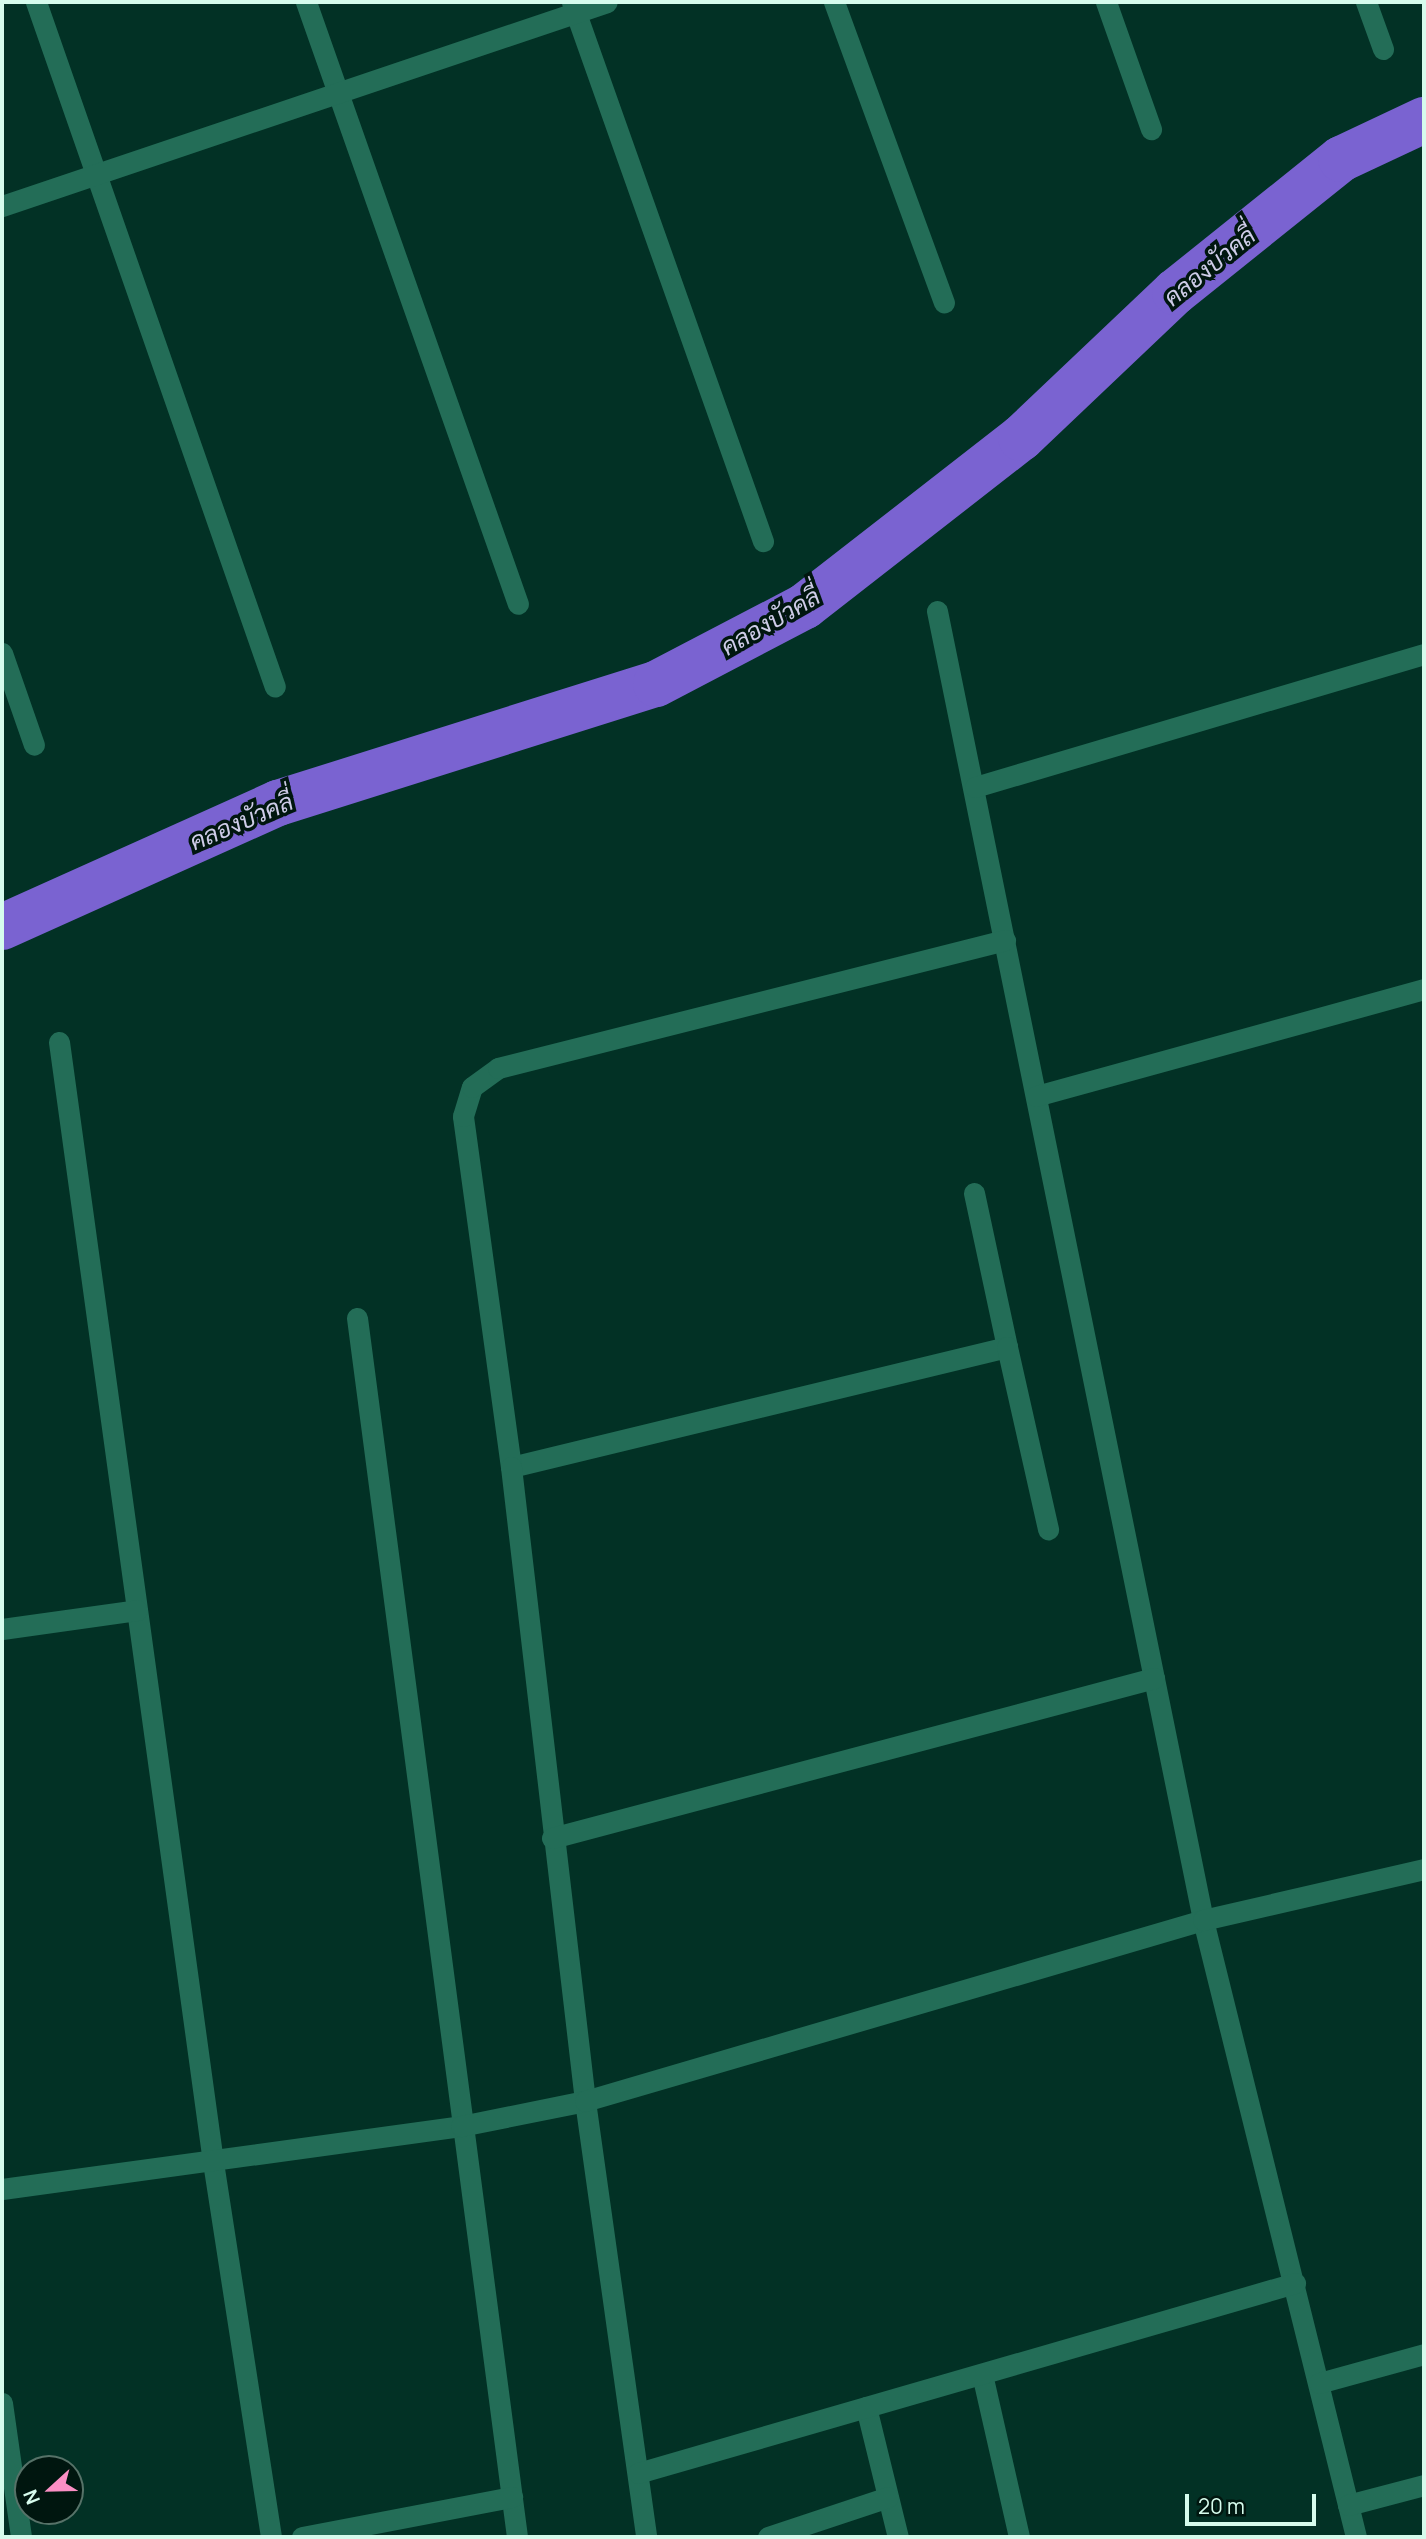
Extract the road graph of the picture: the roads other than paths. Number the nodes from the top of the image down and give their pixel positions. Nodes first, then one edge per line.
1 (36, 2) edge
2 (306, 2) edge
3 (607, 2) edge
4 (834, 2) edge
5 (1107, 2) edge
6 (1366, 2) edge
7 (574, 7) edge
8 (1383, 49) dead end
9 (337, 92) junction
10 (1151, 129) dead end
11 (97, 174) junction
12 (2, 206) edge
13 (944, 302) dead end
14 (763, 541) dead end
15 (518, 604) dead end
16 (936, 611) dead end
17 (2, 653) edge
18 (1424, 654) edge
19 (275, 687) dead end
20 (34, 745) dead end
21 (975, 787) junction
22 (1005, 940) junction
23 (1424, 989) edge
24 (59, 1042) dead end
25 (1036, 1096) junction
26 (974, 1193) dead end
27 (357, 1318) dead end
28 (1007, 1347) junction
29 (511, 1467) junction
30 (1048, 1528) dead end
31 (137, 1610) junction
32 (2, 1629) edge
33 (1154, 1678) junction
34 (552, 1838) junction
35 (1424, 1869) edge
36 (1203, 1920) junction
37 (585, 2101) junction
38 (461, 2126) junction
39 (213, 2162) junction
40 (2, 2189) edge
41 (1295, 2283) junction
42 (1424, 2354) edge
43 (982, 2374) junction
44 (1319, 2383) junction
45 (2, 2403) edge
46 (866, 2407) junction
47 (638, 2473) junction
48 (1424, 2486) edge
49 (512, 2497) junction
50 (888, 2497) junction
51 (1349, 2505) junction
52 (20, 2537) edge
53 (271, 2537) edge
54 (302, 2537) edge
55 (517, 2537) edge
56 (646, 2537) edge
57 (768, 2537) edge
58 (898, 2537) edge
59 (1018, 2537) edge
60 (1356, 2537) edge

1 - 11 street
2 - 9 street
3 - 7 street
4 - 13 street
5 - 10 street
6 - 8 street
7 - 9 street
7 - 14 street
9 - 11 street
9 - 15 street
11 - 12 street
11 - 19 street
16 - 21 street
17 - 20 street
18 - 21 street
21 - 22 street
22 - 25 street
22 - 29 street
23 - 25 street
24 - 31 street
25 - 33 street
26 - 28 street
27 - 38 street
28 - 29 street
28 - 30 street
29 - 34 street
31 - 32 street
31 - 39 street
33 - 34 street
33 - 36 street
34 - 37 street
35 - 36 street
36 - 37 street
36 - 41 street
37 - 38 street
37 - 47 street
38 - 39 street
38 - 49 street
39 - 40 street
39 - 53 street
41 - 43 street
41 - 44 street
42 - 44 street
43 - 46 street
43 - 59 street
44 - 51 street
45 - 52 street
46 - 47 street
46 - 50 street
47 - 56 street
48 - 51 street
49 - 54 street
49 - 55 street
50 - 57 street
50 - 58 street
51 - 60 street

